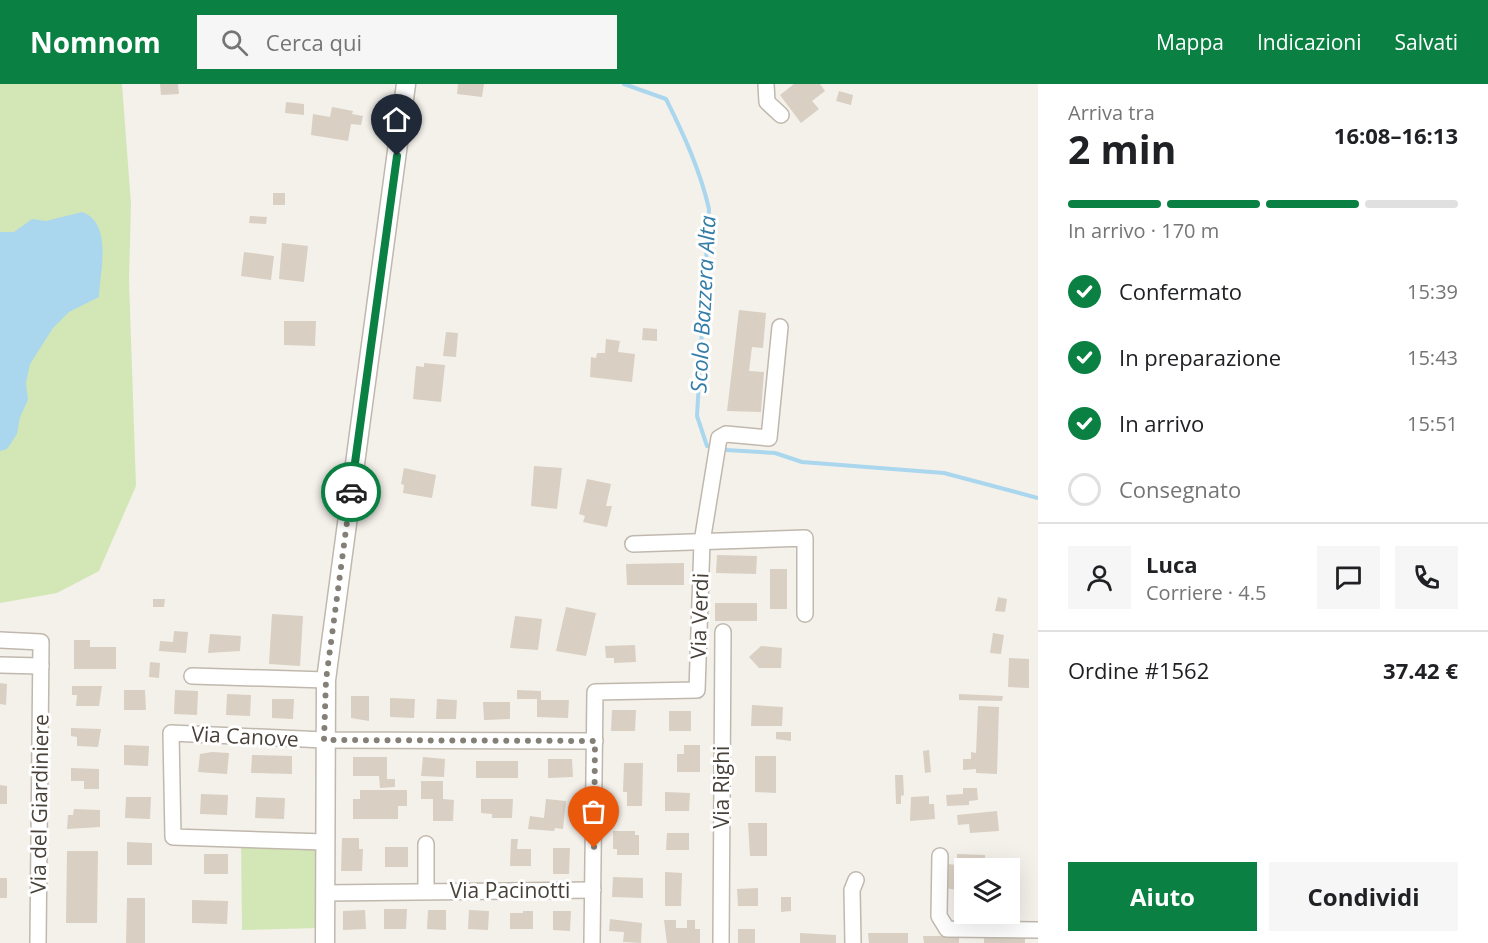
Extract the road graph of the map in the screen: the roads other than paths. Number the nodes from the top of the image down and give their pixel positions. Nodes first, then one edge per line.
1 (406, 84) edge
2 (766, 84) edge
3 (781, 115) dead end
4 (780, 327) dead end
5 (702, 542) junction
6 (633, 544) dead end
7 (805, 615) dead end
8 (723, 632) dead end
9 (0, 640) edge
10 (0, 665) edge
11 (41, 666) junction
12 (192, 676) dead end
13 (326, 680) junction
14 (697, 690) junction
15 (723, 690) junction
16 (324, 740) junction
17 (595, 741) junction
18 (325, 842) junction
19 (426, 844) dead end
20 (940, 856) dead end
21 (856, 880) dead end
22 (593, 890) junction
23 (426, 891) junction
24 (324, 893) junction
25 (1038, 930) edge
26 (38, 943) edge
27 (325, 943) edge
28 (592, 943) edge
29 (721, 943) edge
30 (854, 943) edge

1 - 13 street, Via Canove
2 - 3 street
4 - 5 street
5 - 6 street, Via Verdi
5 - 7 street, Via Verdi
5 - 14 street, Via Verdi
8 - 15 street, Via Righi
9 - 11 street, Via del Giardiniere
10 - 11 street
11 - 26 street, Via del Giardiniere
12 - 13 street
13 - 16 street, Via Canove
14 - 15 street, Via Verdi
14 - 17 street, Via Verdi
15 - 29 street, Via Righi
16 - 17 street
16 - 18 street, Via Canove
16 - 18 street, Via Canove
17 - 22 street, Via Verdi
18 - 24 street, Via Canove
19 - 23 street, Via Pacinotti
20 - 25 street
21 - 30 street
22 - 23 street, Via Pacinotti
22 - 28 street, Via Verdi
23 - 24 street, Via Pacinotti
24 - 27 street, Via Canove

